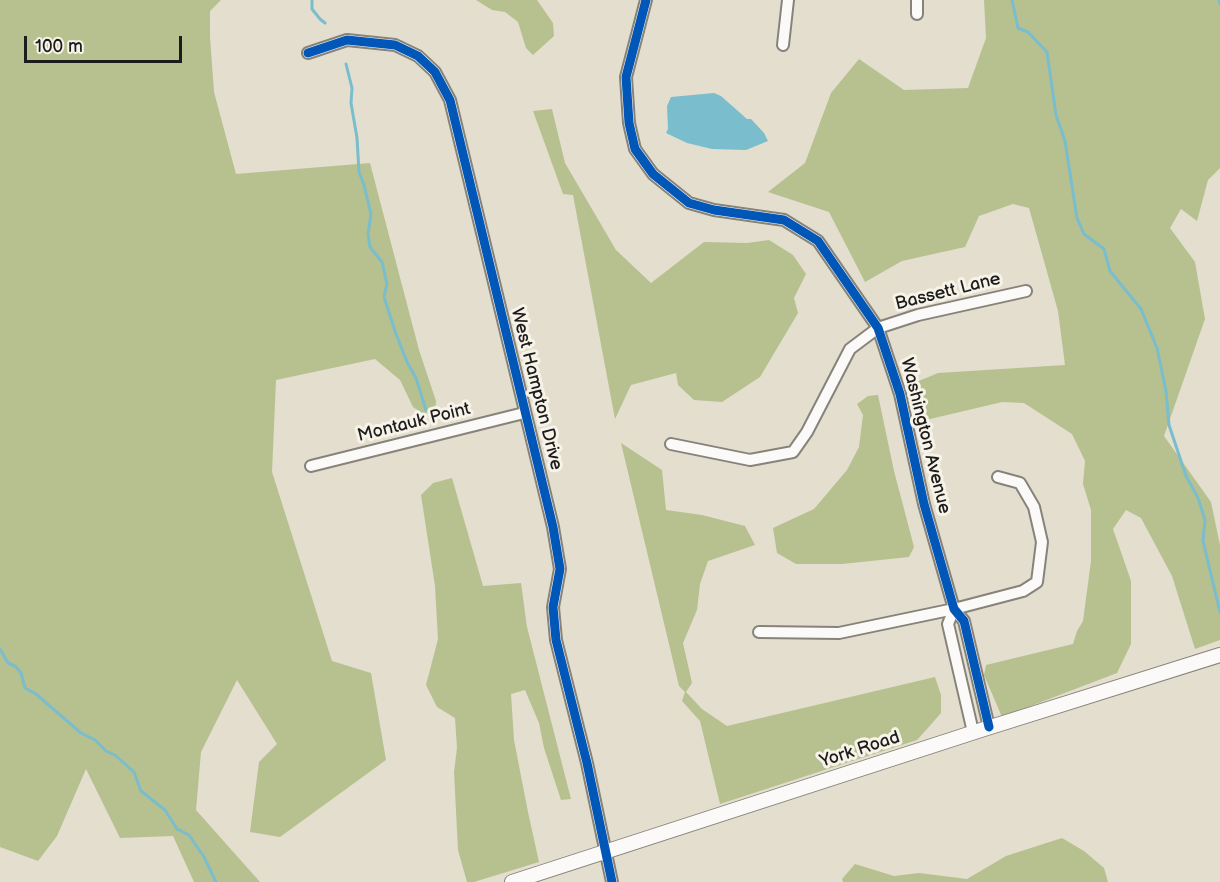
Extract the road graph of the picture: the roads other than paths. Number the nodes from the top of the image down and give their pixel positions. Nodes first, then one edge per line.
1 (646, 0) edge
2 (788, 0) edge
3 (917, 0) edge
4 (917, 14) dead end
5 (783, 45) dead end
6 (308, 53) dead end
7 (1026, 291) dead end
8 (878, 328) junction
9 (524, 412) junction
10 (671, 444) dead end
11 (311, 466) dead end
12 (998, 477) dead end
13 (954, 609) junction
14 (759, 633) dead end
15 (1220, 655) edge
16 (989, 727) junction
17 (973, 732) junction
18 (606, 853) junction
19 (512, 882) edge
20 (612, 882) edge

1 - 8 street, Washington Avenue
2 - 5 street
3 - 4 street
6 - 9 street, West Hampton Drive
7 - 8 street, Bassett Lane
8 - 10 street, Bassett Lane
8 - 13 street, Washington Avenue
9 - 11 street, Montauk Point
9 - 18 street, West Hampton Drive
12 - 13 street
13 - 14 street
13 - 16 street, Washington Avenue
13 - 17 street, Washington Avenue
15 - 16 street, York Road
16 - 17 street, York Road
17 - 18 street, York Road
18 - 19 street, York Road
18 - 20 street, West Hampton Drive

